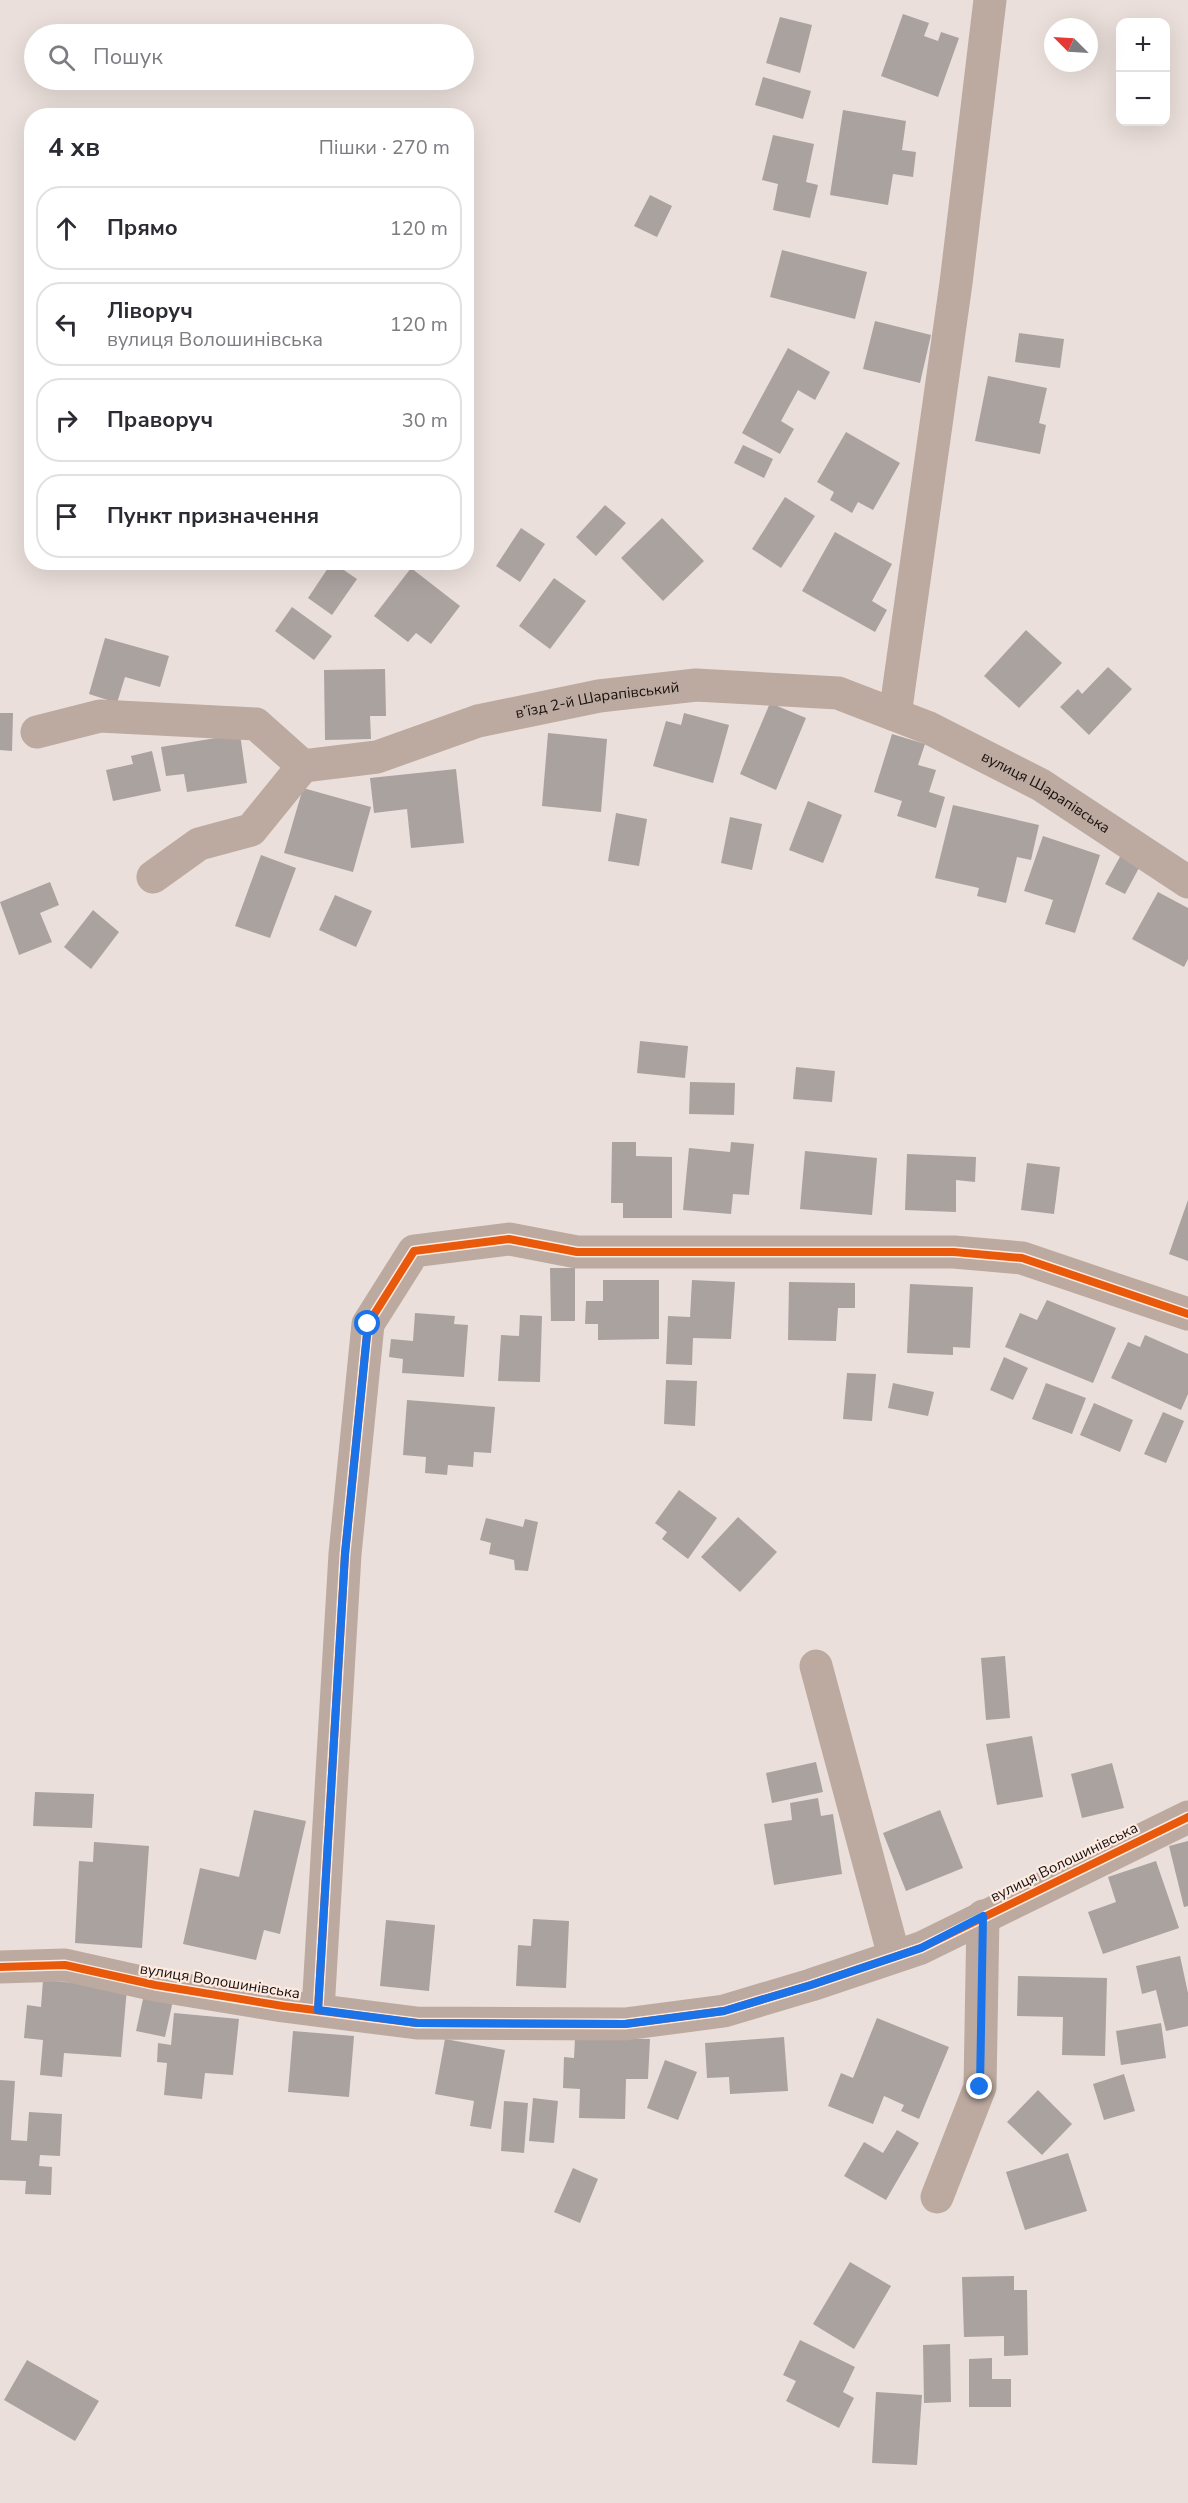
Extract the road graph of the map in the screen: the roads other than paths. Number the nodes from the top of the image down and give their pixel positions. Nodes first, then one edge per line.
1 (990, 0) edge
2 (895, 714) junction
3 (37, 732) dead end
4 (303, 766) junction
5 (153, 877) dead end
6 (1188, 882) edge
7 (1188, 1314) edge
8 (816, 1666) dead end
9 (1188, 1816) edge
10 (983, 1916) junction
11 (894, 1956) junction
12 (0, 1967) edge
13 (318, 2010) junction
14 (937, 2198) dead end

1 - 2 street
2 - 4 street, в’їзд 2-й Шарапівський
2 - 6 street, вулиця Шарапівська
3 - 4 street
4 - 5 street
7 - 13 street
8 - 11 street
9 - 10 street, вулиця Волошинівська
10 - 11 street, вулиця Волошинівська
10 - 14 street
11 - 13 street, вулиця Волошинівська
12 - 13 street, вулиця Волошинівська

